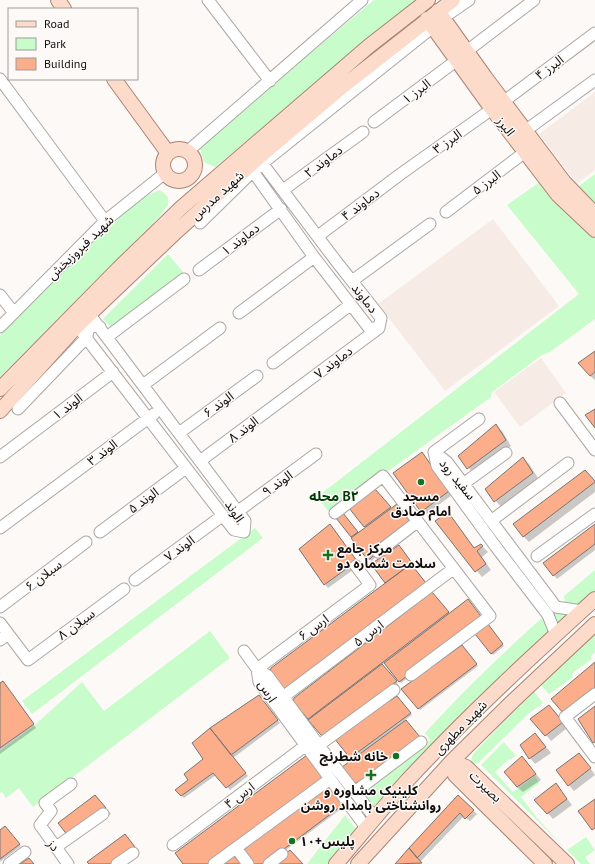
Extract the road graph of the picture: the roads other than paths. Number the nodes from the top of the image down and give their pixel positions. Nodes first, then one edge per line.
1 (208, 0) edge
2 (362, 0) edge
3 (428, 0) edge
4 (453, 0) edge
5 (469, 0) edge
6 (534, 0) edge
7 (435, 19) junction
8 (595, 33) edge
9 (462, 56) junction
10 (0, 80) edge
11 (115, 80) edge
12 (270, 80) junction
13 (595, 80) edge
14 (337, 82) junction
15 (498, 105) junction
16 (374, 122) dead end
17 (525, 131) junction
18 (363, 132) dead end
19 (188, 151) junction
20 (526, 152) junction
21 (168, 153) junction
22 (256, 165) junction
23 (549, 172) junction
24 (165, 173) junction
25 (402, 173) joint
26 (192, 175) junction
27 (204, 188) junction
28 (284, 190) junction
29 (281, 209) junction
30 (446, 212) dead end
31 (302, 216) junction
32 (106, 220) junction
33 (200, 223) dead end
34 (290, 223) junction
35 (430, 224) dead end
36 (594, 224) edge
37 (318, 236) junction
38 (314, 257) junction
39 (336, 261) junction
40 (199, 270) dead end
41 (324, 270) junction
42 (184, 279) dead end
43 (352, 281) junction
44 (0, 295) edge
45 (350, 305) junction
46 (14, 313) junction
47 (239, 313) dead end
48 (90, 315) junction
49 (78, 326) junction
50 (0, 327) edge
51 (100, 327) junction
52 (220, 328) dead end
53 (379, 328) junction
54 (87, 337) junction
55 (107, 337) junction
56 (273, 363) dead end
57 (130, 368) junction
58 (115, 374) junction
59 (258, 376) dead end
60 (143, 385) junction
61 (0, 389) edge
62 (287, 396) joint
63 (560, 403) dead end
64 (18, 409) dead end
65 (160, 409) junction
66 (0, 410) edge
67 (149, 418) junction
68 (479, 418) dead end
69 (179, 433) junction
70 (595, 450) edge
71 (192, 451) junction
72 (506, 452) dead end
73 (316, 454) dead end
74 (0, 458) edge
75 (200, 461) junction
76 (568, 463) dead end
77 (183, 464) junction
78 (445, 468) junction
79 (463, 484) junction
80 (216, 485) junction
81 (205, 493) junction
82 (237, 512) junction
83 (335, 513) dead end
84 (595, 514) edge
85 (222, 516) junction
86 (491, 521) junction
87 (418, 522) junction
88 (0, 528) edge
89 (100, 532) dead end
90 (86, 542) dead end
91 (500, 544) junction
92 (378, 552) dead end
93 (537, 556) dead end
94 (356, 566) dead end
95 (454, 568) junction
96 (135, 580) dead end
97 (124, 589) dead end
98 (595, 599) edge
99 (0, 607) edge
100 (582, 611) junction
101 (0, 623) edge
102 (595, 624) edge
103 (556, 636) junction
104 (4, 637) edge
105 (244, 651) dead end
106 (257, 668) junction
107 (411, 675) dead end
108 (394, 690) dead end
109 (595, 694) edge
110 (283, 697) junction
111 (487, 699) junction
112 (500, 714) junction
113 (298, 726) junction
114 (421, 742) dead end
115 (319, 745) junction
116 (306, 746) junction
117 (595, 757) edge
118 (452, 761) junction
119 (325, 762) junction
120 (330, 778) junction
121 (71, 784) dead end
122 (355, 792) junction
123 (365, 804) junction
124 (103, 814) dead end
125 (356, 814) junction
126 (371, 823) junction
127 (173, 845) dead end
128 (56, 847) junction
129 (236, 848) junction
130 (25, 852) dead end
131 (133, 853) dead end
132 (282, 854) dead end
133 (563, 863) edge
134 (9, 864) edge
135 (68, 864) edge
136 (117, 864) edge
137 (214, 864) edge
138 (248, 864) edge
139 (269, 864) edge
140 (336, 864) edge
141 (358, 864) edge
142 (545, 864) edge

1 - 12 street
2 - 12 street
3 - 14 main road, شهید مدرس
4 - 7 main road, شهید مدرس
5 - 7 street
6 - 9 street, البرز ۱
7 - 9 main road, البرز
7 - 14 main road, شهید مدرس
7 - 22 street
8 - 15 street, البرز ۴
9 - 15 main road, البرز
9 - 16 street, البرز ۱
10 - 32 street
11 - 21 main road
12 - 19 street
13 - 17 street
14 - 22 main road, شهید مدرس
14 - 27 main road, شهید مدرس
15 - 17 main road, البرز
15 - 20 main road, البرز
15 - 25 street, البرز ۳
17 - 23 main road, البرز
18 - 28 street, دماوند ۲
19 - 21 main road
19 - 26 main road
20 - 23 main road, البرز
20 - 30 street, البرز ۵
21 - 24 main road
22 - 28 street, دماوند
22 - 29 street, دماوند
22 - 33 street
22 - 48 main road, شهید مدرس
23 - 36 main road, البرز
24 - 26 main road
24 - 32 street, شهید فیروزبخش
25 - 37 street, دماوند ۴
26 - 27 main road
27 - 61 main road, شهید مدرس
28 - 31 street, دماوند
29 - 34 street, دماوند
29 - 40 street, دماوند ۱
31 - 34 street
31 - 37 street, دماوند
32 - 46 street, شهید فیروزبخش
34 - 38 street, دماوند
35 - 43 street
37 - 39 street, دماوند
38 - 41 street, دماوند
38 - 47 street
39 - 41 street
39 - 43 street, دماوند
41 - 45 street, دماوند
42 - 55 street
43 - 53 street, دماوند
44 - 46 street
45 - 53 street, دماوند
45 - 56 street
46 - 50 street, شهید فیروزبخش
48 - 49 main road, شهید مدرس
48 - 51 street, الوند
49 - 54 street, الوند
49 - 66 main road, شهید مدرس
51 - 54 street
51 - 55 street, الوند
52 - 60 street
53 - 62 street, دماوند ۷
54 - 58 street, الوند
54 - 64 street
55 - 57 street, الوند
57 - 58 street, الوند ۱
57 - 60 street, الوند
58 - 67 street, الوند
58 - 74 street, الوند ۱
59 - 69 street, الوند ۶
60 - 65 street, الوند
62 - 75 street, الوند ۸
63 - 70 street
65 - 67 street, الوند ۳
65 - 69 street, الوند
67 - 77 street, الوند
67 - 88 street, الوند ۳
68 - 78 street, سفید رود
69 - 71 street, الوند
71 - 75 street, الوند
71 - 77 street, الوند ۵
72 - 79 street
73 - 82 street, الوند ۹
75 - 80 street, الوند
76 - 86 street
77 - 81 street, الوند
77 - 89 street, الوند ۵
78 - 79 street, سفید رود
78 - 91 street, سفید رود
79 - 86 street, سفید رود
80 - 81 street
80 - 82 street, الوند
81 - 85 street, الوند
82 - 85 street, الوند
83 - 87 street
84 - 93 street
85 - 96 street, الوند ۷
86 - 91 street, سفید رود
87 - 92 street
87 - 95 street
90 - 99 street, سبلان ۶
91 - 100 street, سفید رود
91 - 103 street, سفید رود
94 - 106 street, ارس ۶
95 - 107 street
95 - 110 street, ارس ۵
97 - 104 street, سبلان ۸
98 - 100 main road, شهید مطهری
100 - 103 main road, شهید مطهری
101 - 104 street
102 - 112 main road, شهید مطهری
103 - 111 main road, شهید مطهری
105 - 106 street
106 - 110 street, ارس
106 - 113 street, ارس
108 - 115 street
109 - 117 street
110 - 113 street, ارس
111 - 112 main road
111 - 126 main road, شهید مطهری
112 - 118 main road, شهید مطهری
113 - 115 street, ارس
113 - 116 street, ارس
114 - 122 street
115 - 119 street, ارس
116 - 119 street, ارس
116 - 127 street, ارس ۴
118 - 133 main road, بصیرت
118 - 141 main road, شهید مطهری
118 - 142 main road, بصیرت
119 - 120 street, ارس
119 - 122 street, ارس
120 - 125 street, ارس
120 - 129 street
121 - 128 street, دز
122 - 123 street, ارس
123 - 125 street
123 - 126 street, ارس
124 - 128 street
125 - 126 street, ارس
126 - 140 main road, شهید مطهری
128 - 135 street, دز
129 - 137 street
129 - 138 street
130 - 134 street
131 - 136 street
132 - 139 street

